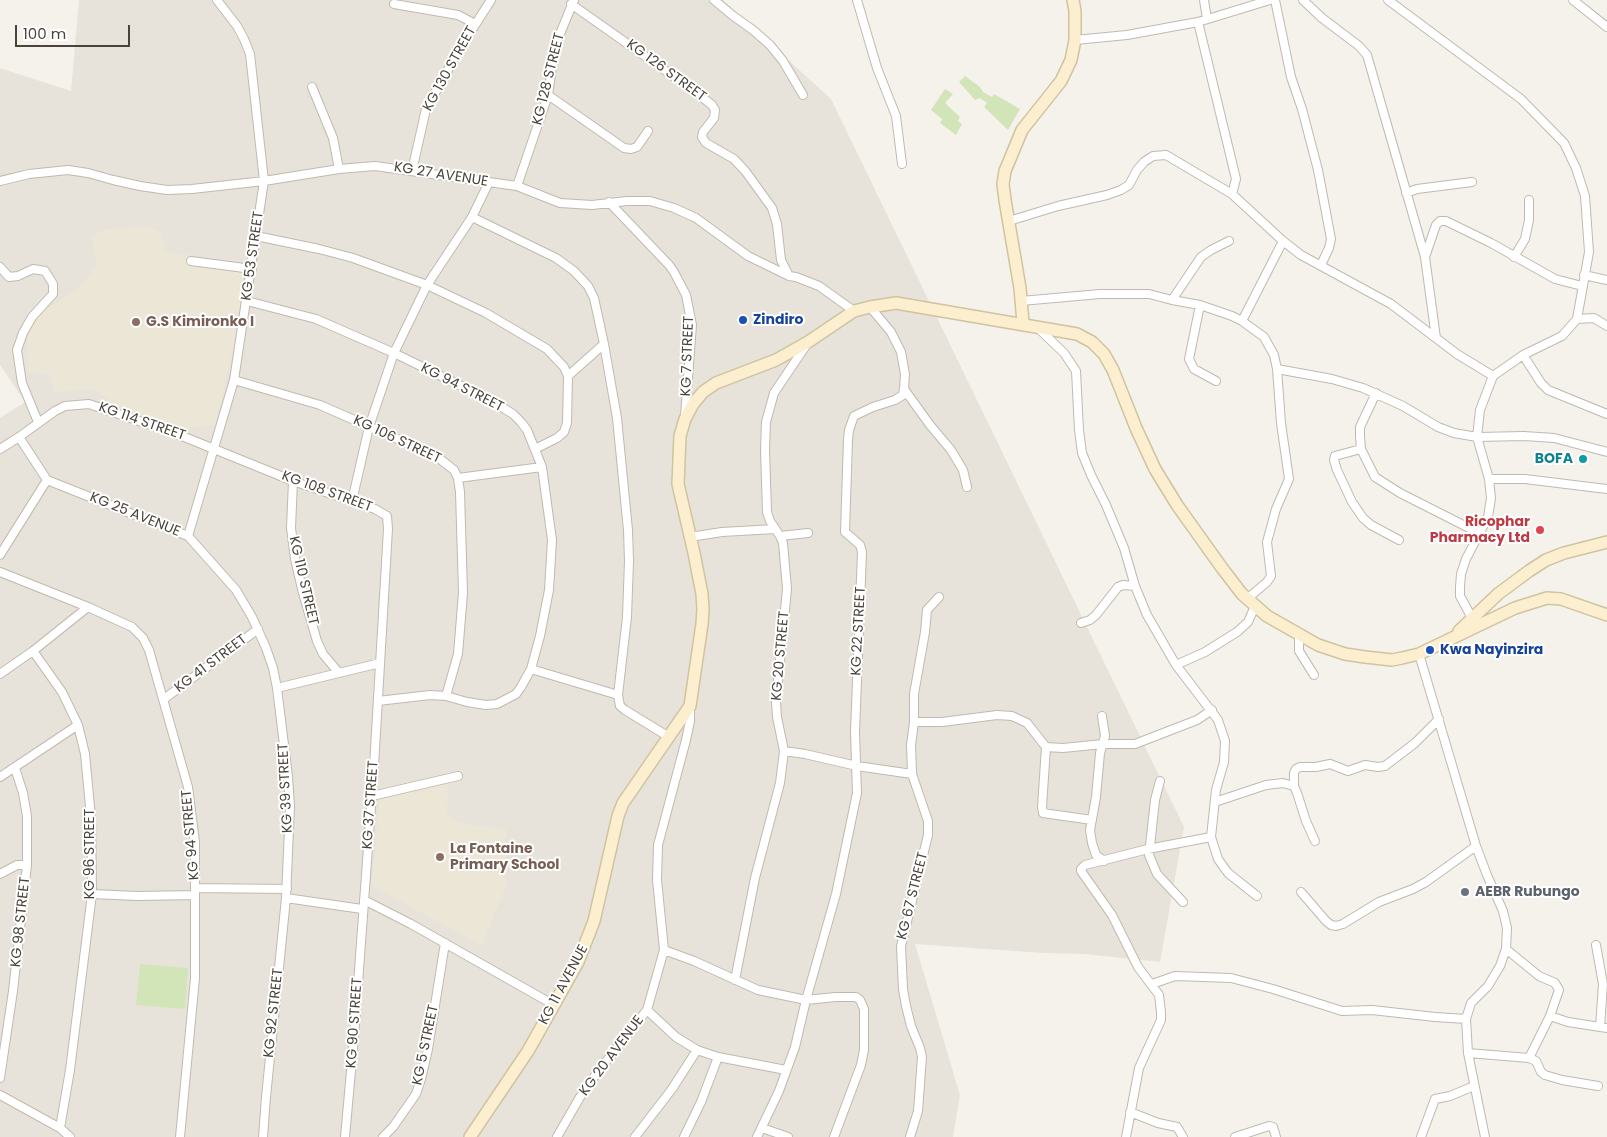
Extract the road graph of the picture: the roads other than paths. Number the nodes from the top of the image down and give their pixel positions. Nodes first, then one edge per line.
1 (217, 0) edge
2 (491, 0) edge
3 (714, 0) edge
4 (858, 0) edge
5 (1072, 0) edge
6 (1204, 0) edge
7 (1270, 0) edge
8 (1276, 0) edge
9 (1303, 0) edge
10 (1388, 0) edge
11 (1573, 0) edge
12 (572, 2) edge
13 (394, 4) dead end
14 (1207, 19) junction
15 (1198, 22) junction
16 (475, 24) junction
17 (1607, 27) edge
18 (1075, 40) junction
19 (312, 87) dead end
20 (548, 95) junction
21 (803, 95) dead end
22 (648, 131) dead end
23 (902, 164) dead end
24 (339, 169) junction
25 (412, 171) junction
26 (0, 181) edge
27 (264, 181) junction
28 (489, 182) junction
29 (1472, 182) dead end
30 (517, 186) junction
31 (1406, 193) junction
32 (1232, 194) junction
33 (1529, 200) dead end
34 (609, 202) junction
35 (472, 217) junction
36 (1009, 221) junction
37 (256, 236) junction
38 (1283, 240) junction
39 (1229, 242) dead end
40 (1425, 257) junction
41 (1514, 257) junction
42 (191, 261) dead end
43 (1320, 264) junction
44 (0, 267) edge
45 (252, 269) junction
46 (788, 276) junction
47 (1584, 276) junction
48 (1607, 280) edge
49 (428, 285) junction
50 (1582, 286) junction
51 (1172, 300) junction
52 (1021, 301) junction
53 (247, 302) junction
54 (1200, 305) junction
55 (870, 307) junction
56 (854, 311) junction
57 (1577, 319) junction
58 (1242, 321) junction
59 (1023, 323) junction
60 (1036, 326) junction
61 (1607, 326) edge
62 (1436, 338) junction
63 (808, 342) junction
64 (604, 344) junction
65 (394, 353) junction
66 (1522, 356) junction
67 (1277, 370) junction
68 (568, 376) junction
69 (1493, 376) junction
70 (234, 380) junction
71 (1216, 381) dead end
72 (904, 389) junction
73 (1376, 393) junction
74 (1607, 414) edge
75 (685, 419) junction
76 (38, 422) junction
77 (369, 426) junction
78 (18, 436) junction
79 (1477, 437) junction
80 (0, 448) edge
81 (214, 448) junction
82 (535, 449) junction
83 (1361, 449) junction
84 (1607, 452) edge
85 (542, 466) junction
86 (458, 478) junction
87 (1489, 479) junction
88 (47, 480) junction
89 (293, 481) junction
90 (968, 487) dead end
91 (1607, 489) edge
92 (352, 501) junction
93 (778, 533) junction
94 (808, 533) dead end
95 (1480, 534) junction
96 (188, 536) junction
97 (690, 537) junction
98 (1399, 540) dead end
99 (1607, 542) edge
100 (0, 555) edge
101 (0, 572) edge
102 (1135, 586) junction
103 (939, 597) dead end
104 (1251, 602) junction
105 (88, 608) junction
106 (1607, 615) edge
107 (1472, 618) junction
108 (1081, 623) dead end
109 (258, 629) junction
110 (1299, 636) junction
111 (1441, 644) junction
112 (34, 651) junction
113 (1419, 654) junction
114 (380, 663) junction
115 (1176, 664) junction
116 (531, 669) junction
117 (339, 673) junction
118 (0, 674) edge
119 (1314, 675) dead end
120 (277, 688) junction
121 (618, 695) junction
122 (446, 696) junction
123 (164, 699) junction
124 (378, 701) junction
125 (690, 706) junction
126 (1212, 710) junction
127 (1102, 716) dead end
128 (1439, 719) junction
129 (914, 722) junction
130 (78, 725) junction
131 (668, 737) junction
132 (1103, 744) junction
133 (1046, 747) junction
134 (784, 752) junction
135 (857, 766) junction
136 (15, 768) junction
137 (912, 774) junction
138 (458, 776) dead end
139 (0, 777) edge
140 (1160, 781) dead end
141 (1294, 786) junction
142 (372, 796) junction
143 (1214, 802) junction
144 (1092, 820) junction
145 (1211, 837) junction
146 (1315, 841) dead end
147 (1476, 846) junction
148 (1148, 849) junction
149 (1104, 862) junction
150 (27, 865) junction
151 (0, 874) edge
152 (287, 889) junction
153 (196, 891) junction
154 (1301, 892) dead end
155 (92, 894) junction
156 (1257, 896) dead end
157 (286, 898) junction
158 (364, 900) junction
159 (1183, 902) dead end
160 (362, 909) junction
161 (445, 943) junction
162 (1596, 945) dead end
163 (1506, 949) junction
164 (664, 950) junction
165 (735, 980) junction
166 (1152, 984) junction
167 (806, 1000) junction
168 (554, 1005) junction
169 (647, 1010) junction
170 (1550, 1016) junction
171 (1466, 1019) junction
172 (1604, 1028) edge
173 (697, 1050) junction
174 (1468, 1053) junction
175 (718, 1057) junction
176 (1529, 1058) junction
177 (786, 1070) junction
178 (0, 1078) edge
179 (1474, 1086) junction
180 (1598, 1086) dead end
181 (0, 1095) edge
182 (1130, 1112) junction
183 (762, 1128) junction
184 (65, 1134) edge
185 (180, 1137) edge
186 (264, 1137) edge
187 (345, 1137) edge
188 (383, 1137) edge
189 (470, 1137) edge
190 (556, 1137) edge
191 (635, 1137) edge
192 (684, 1137) edge
193 (757, 1137) edge
194 (788, 1137) edge
195 (834, 1137) edge
196 (910, 1137) edge
197 (1126, 1137) edge
198 (1183, 1137) edge
199 (1235, 1137) edge
200 (1276, 1137) edge
201 (1421, 1137) edge
202 (1484, 1137) edge

1 - 27 street, KG 53 STREET
2 - 16 street, KG 130 STREET
3 - 21 street
4 - 23 street
5 - 18 main road
6 - 14 street
7 - 14 street
8 - 43 street
9 - 31 street
10 - 47 street
11 - 17 street
12 - 20 street, KG 128 STREET
12 - 46 street, KG 126 STREET
13 - 16 street
14 - 15 street
15 - 18 street
15 - 32 street
16 - 25 street, KG 130 STREET
18 - 36 main road
19 - 24 street
20 - 22 street
20 - 30 street, KG 128 STREET
24 - 25 street, KG 27 AVENUE
24 - 27 street, KG 27 AVENUE
25 - 28 street, KG 27 AVENUE
26 - 27 street, KG 27 AVENUE
27 - 37 street, KG 53 STREET
28 - 30 street, KG 27 AVENUE
28 - 35 street
29 - 31 street
30 - 34 street, KG 27 AVENUE
31 - 40 street
32 - 36 street
32 - 38 street
33 - 41 street
34 - 46 street, KG 27 AVENUE
34 - 75 street, KG 7 STREET
35 - 49 street
35 - 64 street
36 - 52 main road
37 - 45 street, KG 53 STREET
37 - 49 street
38 - 43 street
38 - 58 street
39 - 51 street
40 - 41 street
40 - 62 street
41 - 50 street
42 - 45 street
43 - 62 street
44 - 76 street
45 - 53 street, KG 53 STREET
46 - 56 street, KG 27 AVENUE
47 - 48 street
47 - 50 street
49 - 65 street
49 - 68 street
50 - 57 street
51 - 52 street
51 - 54 street
52 - 59 main road
53 - 65 street, KG 94 STREET
53 - 70 street, KG 53 STREET
54 - 58 street
54 - 71 street
55 - 56 main road
55 - 59 main road
55 - 72 street
56 - 63 main road
57 - 61 street
57 - 66 street
58 - 67 street
59 - 60 main road
60 - 102 street
60 - 104 main road
62 - 69 street
63 - 75 main road
63 - 93 street, KG 20 STREET
64 - 68 street
64 - 121 street
65 - 77 street
65 - 82 street, KG 94 STREET
66 - 69 street
66 - 74 street
67 - 73 street
67 - 104 street
68 - 82 street
69 - 79 street
70 - 77 street, KG 106 STREET
70 - 81 street, KG 53 STREET
72 - 90 street
72 - 135 street, KG 22 STREET
73 - 79 street
73 - 83 street
75 - 97 main road
76 - 78 street, KG 114 STREET
76 - 81 street, KG 114 STREET
77 - 86 street, KG 106 STREET
77 - 92 street
78 - 80 street
78 - 88 street
79 - 84 street
79 - 87 street
81 - 89 street, KG 108 STREET
81 - 96 street, KG 53 STREET
82 - 85 street, KG 94 STREET
83 - 95 street
83 - 98 street
85 - 86 street
85 - 116 street, KG 94 STREET
86 - 122 street
87 - 91 street
87 - 95 street
88 - 96 street, KG 25 AVENUE
88 - 100 street
89 - 92 street, KG 108 STREET
89 - 117 street, KG 110 STREET
92 - 114 street, KG 108 STREET
93 - 94 street
93 - 97 street
93 - 134 street, KG 20 STREET
95 - 107 street
96 - 109 street, KG 25 AVENUE
97 - 125 main road
99 - 107 main road
101 - 105 street, KG 94 STREET
102 - 108 street
102 - 115 street
103 - 129 street, KG 67 STREET
104 - 110 main road
104 - 115 street
105 - 112 street
105 - 123 street, KG 94 STREET
106 - 111 main road
107 - 111 main road
109 - 120 street, KG 25 AVENUE
109 - 123 street, KG 41 STREET
110 - 113 main road
110 - 119 street
111 - 113 main road
112 - 118 street
112 - 130 street, KG 96 STREET
113 - 128 street
114 - 117 street
114 - 124 street
115 - 126 street
116 - 121 street
116 - 122 street
117 - 120 street
120 - 152 street, KG 39 STREET
121 - 131 street
122 - 124 street
123 - 153 street, KG 94 STREET
124 - 142 street, KG 37 STREET
125 - 131 main road, KG 11 AVENUE
125 - 164 street, KG 20 AVENUE
126 - 132 street
126 - 143 street
127 - 132 street
128 - 141 street
128 - 147 street
129 - 133 street
129 - 137 street, KG 67 STREET
130 - 136 street
130 - 155 street, KG 96 STREET
131 - 168 main road, KG 11 AVENUE
132 - 133 street
132 - 144 street
133 - 144 street
134 - 135 street
134 - 165 street, KG 20 STREET
135 - 137 street
135 - 167 street, KG 22 STREET
136 - 139 street
136 - 150 street, KG 98 STREET
137 - 196 street, KG 67 STREET
138 - 142 street
140 - 148 street
141 - 143 street
141 - 146 street
142 - 158 street, KG 37 STREET
143 - 145 street
144 - 149 street
145 - 148 street
145 - 156 street
147 - 154 street
147 - 163 street
148 - 149 street
148 - 159 street
149 - 166 street
150 - 151 street
150 - 178 street, KG 98 STREET
152 - 153 street
152 - 157 street, KG 92 STREET
153 - 155 street
153 - 185 street, KG 94 STREET
155 - 184 street, KG 96 STREET
157 - 160 street
157 - 186 street, KG 92 STREET
158 - 160 street, KG 37 STREET
158 - 161 street
160 - 187 street, KG 90 STREET
161 - 168 street
161 - 188 street, KG 5 STREET
162 - 172 street
163 - 170 street
163 - 171 street
164 - 165 street
164 - 169 street, KG 20 AVENUE
165 - 167 street
166 - 171 street
166 - 182 street
167 - 177 street, KG 22 STREET
167 - 195 street
168 - 189 main road, KG 11 AVENUE
169 - 173 street
169 - 190 street, KG 20 AVENUE
170 - 172 street
170 - 176 street
171 - 174 street
173 - 175 street
173 - 191 street
174 - 176 street
174 - 179 street
175 - 177 street
175 - 192 street
176 - 180 street
177 - 183 street, KG 22 STREET
179 - 201 street
179 - 202 street
181 - 184 street
182 - 197 street
182 - 198 street
183 - 193 street, KG 22 STREET
183 - 194 street
199 - 200 street

